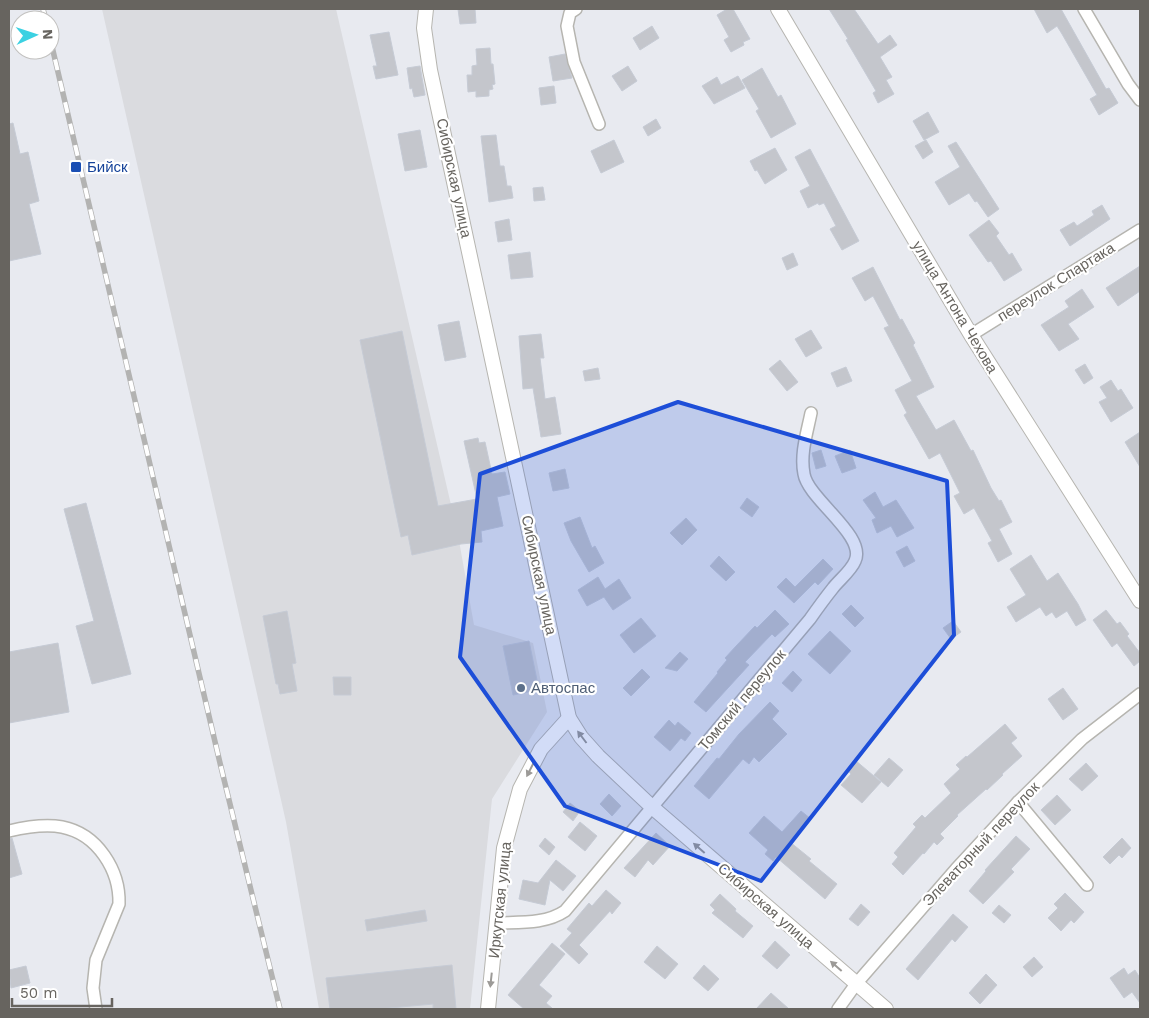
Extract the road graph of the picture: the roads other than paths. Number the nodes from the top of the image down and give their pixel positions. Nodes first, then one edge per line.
1 (426, 9) edge
2 (576, 9) edge
3 (778, 9) edge
4 (1084, 9) edge
5 (1140, 100) edge
6 (599, 124) dead end
7 (1140, 230) edge
8 (971, 335) junction
9 (811, 414) dead end
10 (1140, 600) edge
11 (1140, 694) edge
12 (569, 718) junction
13 (1018, 802) junction
14 (652, 807) junction
15 (9, 831) edge
16 (1088, 885) dead end
17 (497, 923) junction
18 (856, 984) junction
19 (96, 1009) edge
20 (488, 1009) edge
21 (838, 1009) edge
22 (886, 1009) edge

1 - 12 street, Сибирская улица
2 - 6 street
3 - 8 street, улица Антона Чехова
4 - 5 street
7 - 8 street, переулок Спартака
8 - 10 street, улица Антона Чехова
9 - 14 street, Томский переулок
11 - 13 street, Элеваторный переулок
14 -> 12 street, Сибирская улица
12 -> 17 street, Иркутская улица
13 - 16 street
13 - 18 street, Элеваторный переулок
14 - 17 street, Томский переулок
18 -> 14 street, Сибирская улица
15 - 19 street
17 -> 20 street, Иркутская улица
18 - 21 street, Элеваторный переулок
18 - 22 street, Сибирская улица

